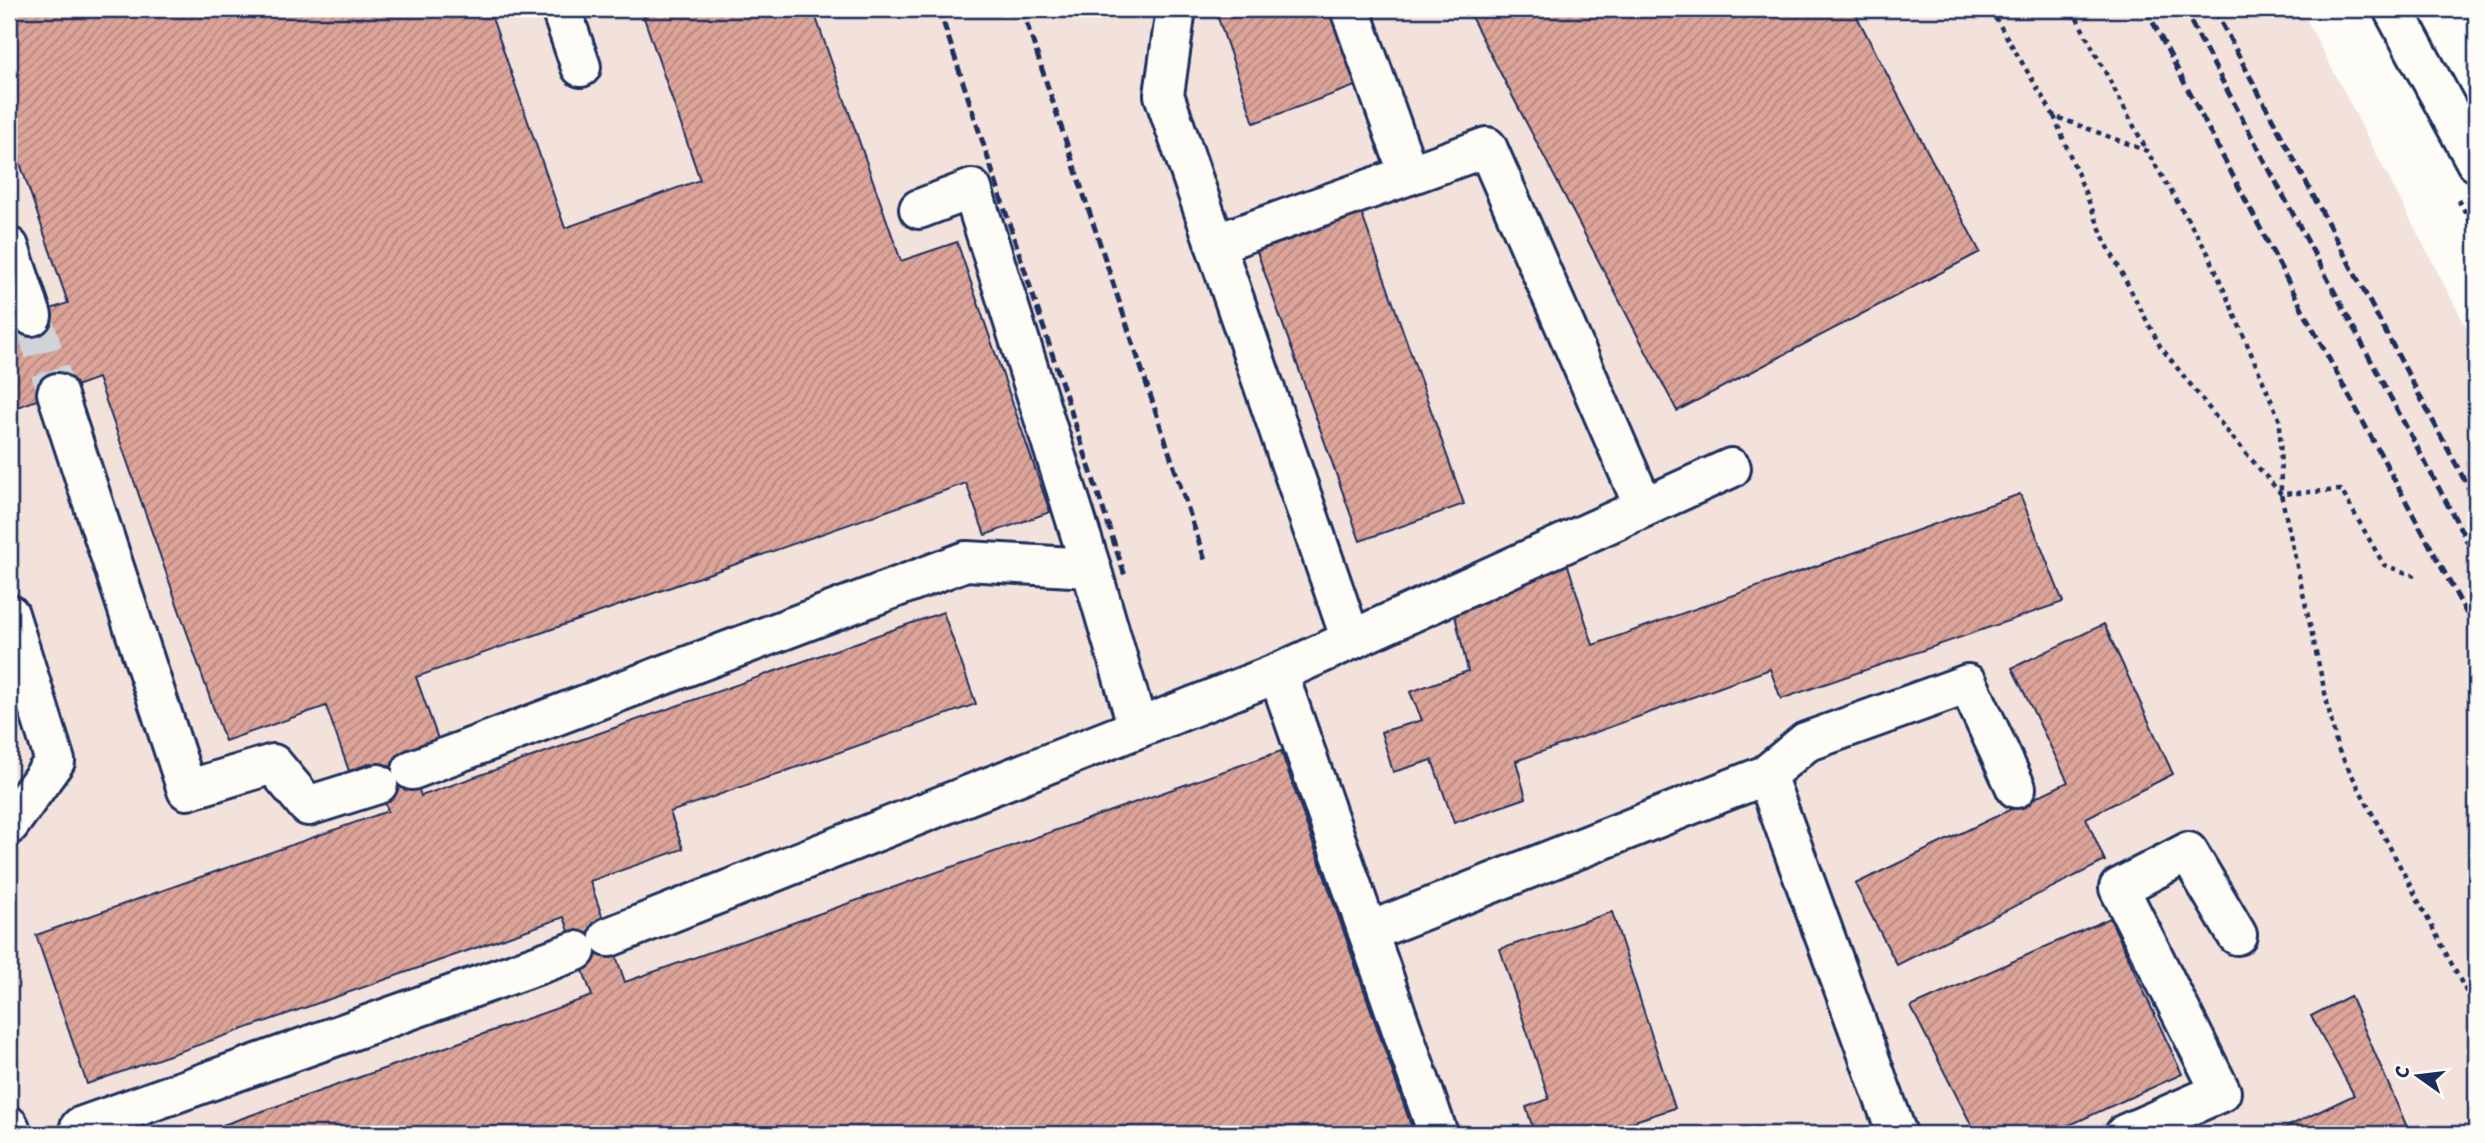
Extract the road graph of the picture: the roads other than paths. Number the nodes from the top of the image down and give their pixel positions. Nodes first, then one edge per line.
1 (561, 9) edge
2 (1172, 9) edge
3 (1350, 9) edge
4 (2393, 9) edge
5 (580, 67) dead end
6 (2476, 162) edge
7 (1409, 175) junction
8 (919, 209) dead end
9 (1215, 244) junction
10 (9, 247) edge
11 (32, 316) tunnel mouth
12 (57, 393) tunnel mouth
13 (1731, 468) dead end
14 (1644, 508) junction
15 (1091, 568) junction
16 (9, 614) edge
17 (1350, 640) junction
18 (1278, 673) junction
19 (1138, 728) junction
20 (1766, 775) junction
21 (2016, 788) dead end
22 (9, 825) edge
23 (1368, 932) junction
24 (2237, 935) dead end
25 (9, 1126) edge
26 (12, 1134) edge
27 (83, 1134) edge
28 (1438, 1134) edge
29 (1897, 1134) edge
30 (2125, 1134) edge

1 - 5 street
2 - 9 street
3 - 7 street
4 - 6 street
7 - 9 street
7 - 14 street
8 - 15 street
9 - 17 street
10 - 11 street
12 - 15 street
13 - 14 street
14 - 17 street
15 - 19 street
16 - 22 street
17 - 18 street
18 - 19 street
18 - 23 street
19 - 27 street
20 - 21 street
20 - 23 street
20 - 29 street
23 - 28 street
24 - 30 street
25 - 26 street

